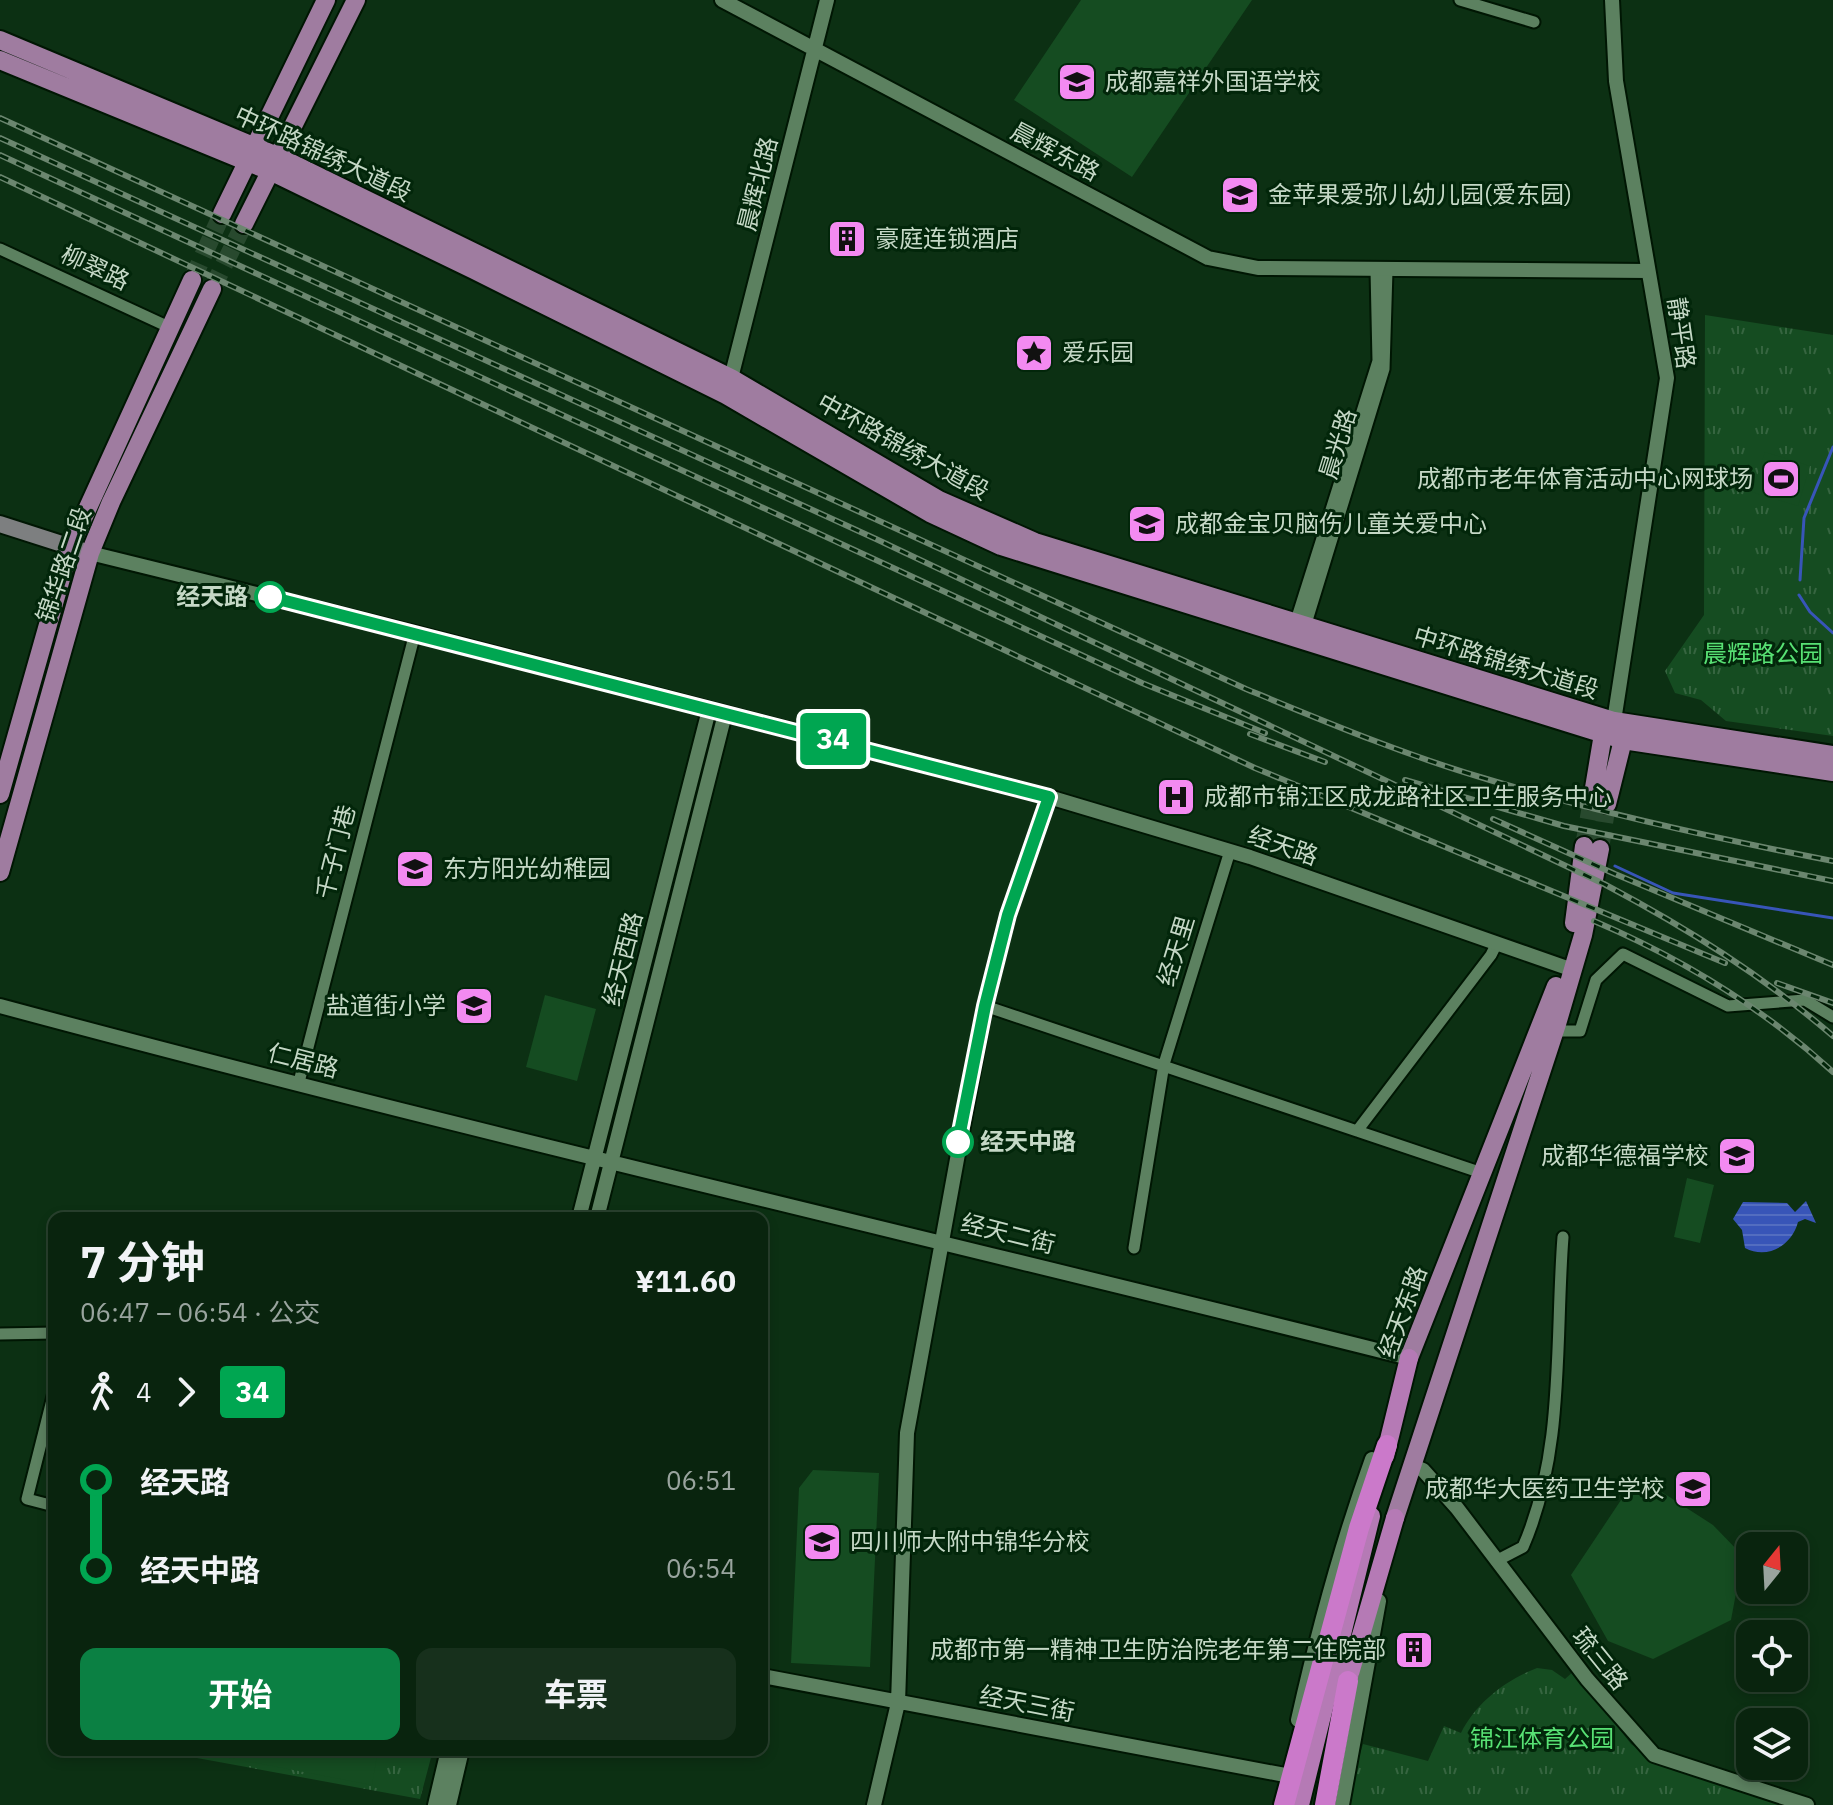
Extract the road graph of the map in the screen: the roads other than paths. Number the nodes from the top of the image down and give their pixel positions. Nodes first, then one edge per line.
1 (326, 0) edge
2 (356, 0) edge
3 (722, 0) edge
4 (827, 0) edge
5 (1460, 0) edge
6 (1612, 0) edge
7 (1534, 22) dead end
8 (0, 40) edge
9 (815, 49) junction
10 (0, 60) edge
11 (249, 153) junction
12 (273, 164) junction
13 (222, 214) tunnel mouth
14 (244, 224) tunnel mouth
15 (0, 249) edge
16 (1382, 270) junction
17 (1648, 271) junction
18 (192, 280) tunnel mouth
19 (212, 289) tunnel mouth
20 (171, 328) junction
21 (731, 378) junction
22 (0, 524) edge
23 (70, 547) junction
24 (90, 553) junction
25 (1300, 625) junction
26 (415, 633) junction
27 (709, 710) junction
28 (725, 714) junction
29 (1608, 727) junction
30 (1623, 740) junction
31 (1833, 755) edge
32 (1833, 772) edge
33 (1, 784) edge
34 (1049, 797) junction
35 (1592, 847) tunnel mouth
36 (1230, 851) junction
37 (0, 872) edge
38 (1497, 943) junction
39 (1568, 968) junction
40 (0, 1006) edge
41 (985, 1006) junction
42 (1833, 1017) edge
43 (1554, 1031) junction
44 (1164, 1064) junction
45 (299, 1082) junction
46 (1357, 1131) junction
47 (594, 1161) junction
48 (611, 1165) junction
49 (1482, 1173) junction
50 (581, 1212) edge
51 (599, 1212) edge
52 (1563, 1237) dead end
53 (945, 1241) junction
54 (1134, 1248) dead end
55 (48, 1333) edge
56 (0, 1334) edge
57 (1409, 1358) junction
58 (48, 1416) edge
59 (1387, 1445) junction
60 (1413, 1466) junction
61 (48, 1504) edge
62 (1395, 1518) junction
63 (1496, 1561) junction
64 (768, 1677) edge
65 (1348, 1681) junction
66 (898, 1703) junction
67 (447, 1756) edge
68 (461, 1756) edge
69 (1285, 1775) junction
70 (435, 1805) edge
71 (449, 1805) edge
72 (874, 1805) edge
73 (1281, 1805) edge
74 (1300, 1805) edge
75 (1315, 1805) edge
76 (1325, 1805) edge
77 (1342, 1805) edge
78 (1807, 1805) edge

1 - 11 main road
2 - 12 main road
3 - 9 street, 晨辉东路
4 - 9 street, 晨辉北路
5 - 7 street
6 - 17 street, 静平路
8 - 11 main road, 中环路锦绣大道段
9 - 16 street, 晨辉东路
9 - 21 street, 晨辉北路
10 - 11 main road, 中环路锦绣大道段
11 - 12 main road, 中环路锦绣大道段
11 - 13 main road
12 - 14 main road
12 - 21 main road, 中环路锦绣大道段
12 - 29 main road, 中环路锦绣大道段
15 - 20 street, 柳翠路
16 - 17 street, 晨辉东路
16 - 25 street, 晨光路
17 - 29 street, 静平路
18 - 20 main road, 锦华路二段
19 - 24 main road, 锦华路二段
20 - 23 main road, 锦华路二段
21 - 25 main road, 中环路锦绣大道段
22 - 23 main road
23 - 24 main road
23 - 33 main road, 锦华路二段
24 - 26 street, 经天路
24 - 37 main road, 锦华路二段
25 - 29 main road, 中环路锦绣大道段
26 - 27 street, 经天路
26 - 45 street, 千子门巷
27 - 28 street, 经天路
27 - 47 street, 经天西路
28 - 34 street, 经天路
28 - 48 street, 经天西路
29 - 30 main road
29 - 30 main road
29 - 31 main road, 中环路锦绣大道段
30 - 32 main road
34 - 36 street, 经天路
34 - 41 street
35 - 39 main road, 经天东路
36 - 38 street, 经天路
36 - 44 street, 经天里
38 - 39 street, 经天路
38 - 46 street
39 - 43 main road, 经天东路
39 - 49 main road, 经天东路
40 - 45 street, 仁居路
41 - 44 street
41 - 53 street
42 - 43 street
43 - 60 main road, 经天东路
44 - 46 street
44 - 54 street, 经天里
45 - 47 street, 仁居路
46 - 49 street
47 - 48 street, 经天二街
47 - 50 street, 经天西路
48 - 51 street, 经天西路
48 - 53 street, 经天二街
49 - 57 main road, 经天东路
52 - 63 street
53 - 57 street, 经天二街
53 - 66 street
55 - 56 street
57 - 59 highway, 经天东路
57 - 69 street
58 - 61 street
59 - 73 highway
59 - 74 highway, 经天东路
60 - 62 main road, 经天东路
60 - 63 street, 琉三路
62 - 65 highway, 经天东路
62 - 77 street
63 - 78 street, 琉三路
64 - 66 street, 经天三街
65 - 75 highway, 经天东路
65 - 76 highway
66 - 69 street, 经天三街
66 - 72 street
67 - 70 street
68 - 71 street
69 - 73 street

